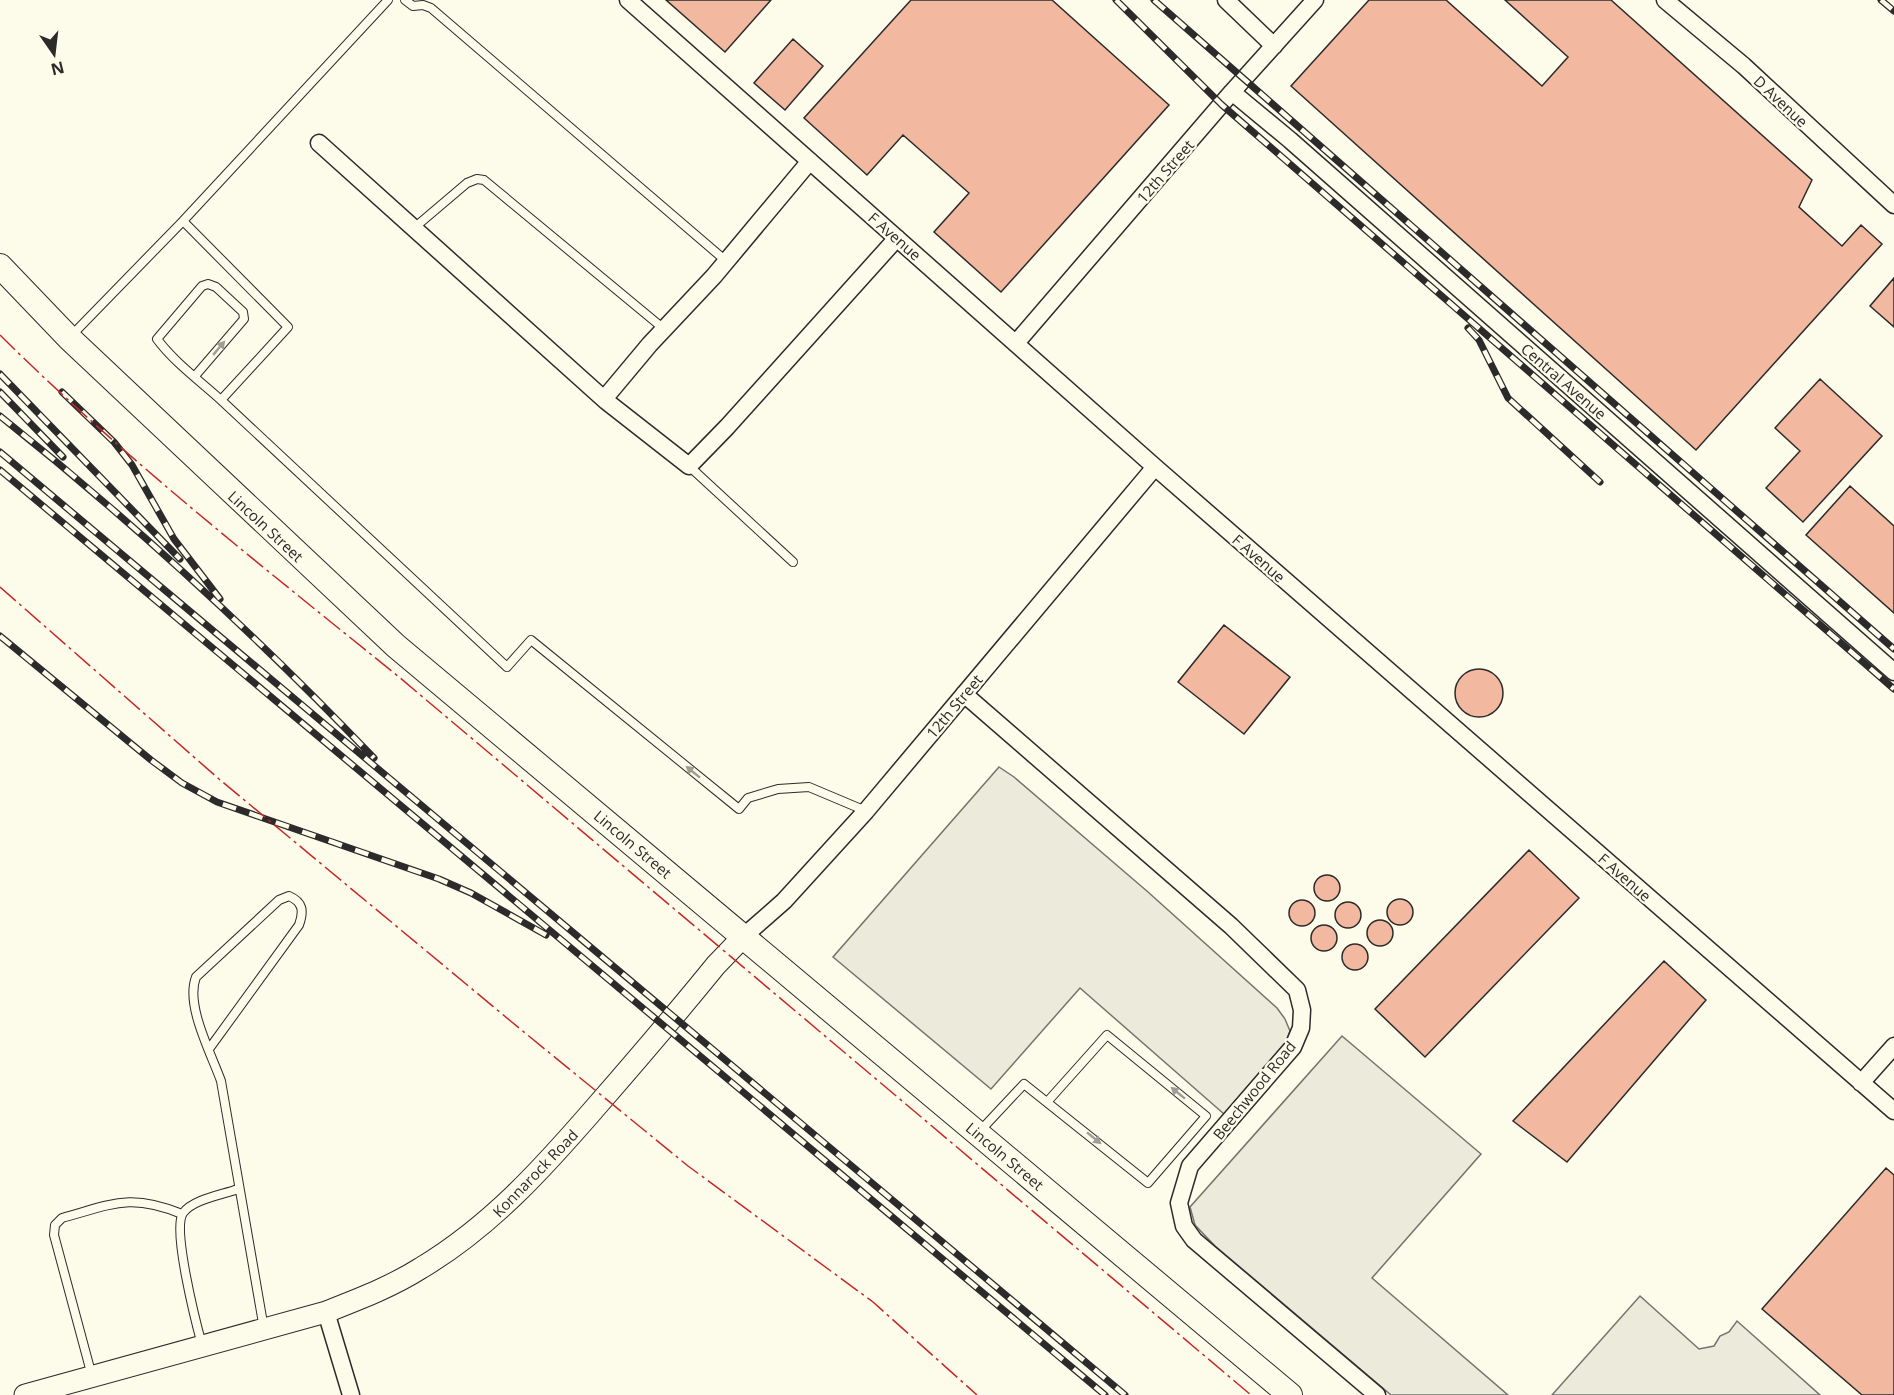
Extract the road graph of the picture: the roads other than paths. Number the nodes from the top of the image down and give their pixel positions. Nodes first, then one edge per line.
1 (388, 0) edge
2 (405, 0) edge
3 (627, 0) edge
4 (1226, 0) edge
5 (1315, 0) edge
6 (1665, 0) edge
7 (1274, 46) junction
8 (1232, 92) junction
9 (320, 143) dead end
10 (810, 161) junction
11 (1894, 205) edge
12 (183, 221) junction
13 (414, 228) junction
14 (897, 238) junction
15 (726, 261) junction
16 (0, 266) edge
17 (664, 329) junction
18 (69, 339) junction
19 (1016, 343) junction
20 (195, 376) junction
21 (604, 399) junction
22 (221, 400) junction
23 (689, 466) junction
24 (1155, 467) junction
25 (793, 562) dead end
26 (1894, 672) edge
27 (964, 694) junction
28 (866, 811) junction
29 (743, 937) junction
30 (1894, 1046) edge
31 (209, 1049) junction
32 (1861, 1083) junction
33 (1048, 1101) junction
34 (1894, 1111) edge
35 (978, 1134) junction
36 (238, 1189) junction
37 (182, 1214) junction
38 (326, 1312) junction
39 (264, 1329) junction
40 (202, 1346) junction
41 (92, 1377) junction
42 (37, 1393) edge
43 (351, 1395) edge
44 (1290, 1395) edge
45 (1377, 1395) edge

1 - 12 lane
2 - 15 lane
3 - 10 street, F Avenue
4 - 7 street
5 - 7 street, 12th Street
6 - 11 street, D Avenue
7 - 8 street, 12th Street
8 - 19 street, 12th Street
8 - 26 street, Central Avenue
9 - 13 street
10 - 14 street, F Avenue
10 - 15 street
12 - 18 lane
12 - 22 lane
13 - 17 lane
13 - 21 street
14 - 19 street, F Avenue
14 - 23 street
15 - 17 street
16 - 18 main road, Lincoln Street
17 - 21 street
18 - 29 main road, Lincoln Street
19 - 24 street, F Avenue
20 -> 20 lane
20 - 22 lane
21 - 23 street
28 -> 22 lane
23 - 25 lane
24 - 27 street, 12th Street
24 - 32 street, F Avenue
27 - 28 street, 12th Street
27 - 45 street, Beechwood Road
28 - 29 street, 12th Street
29 - 35 main road, Lincoln Street
29 - 38 street, Konnarock Road
30 - 32 street
31 - 31 lane
31 - 36 lane
32 - 34 street, F Avenue
33 -> 33 lane
33 - 35 lane
35 - 44 main road, Lincoln Street
36 - 37 lane
36 - 39 lane
37 - 40 lane
37 - 41 lane
38 - 39 street, Konnarock Road
38 - 43 street
39 - 40 street, Konnarock Road
40 - 41 street, Konnarock Road
41 - 42 street, Konnarock Road

